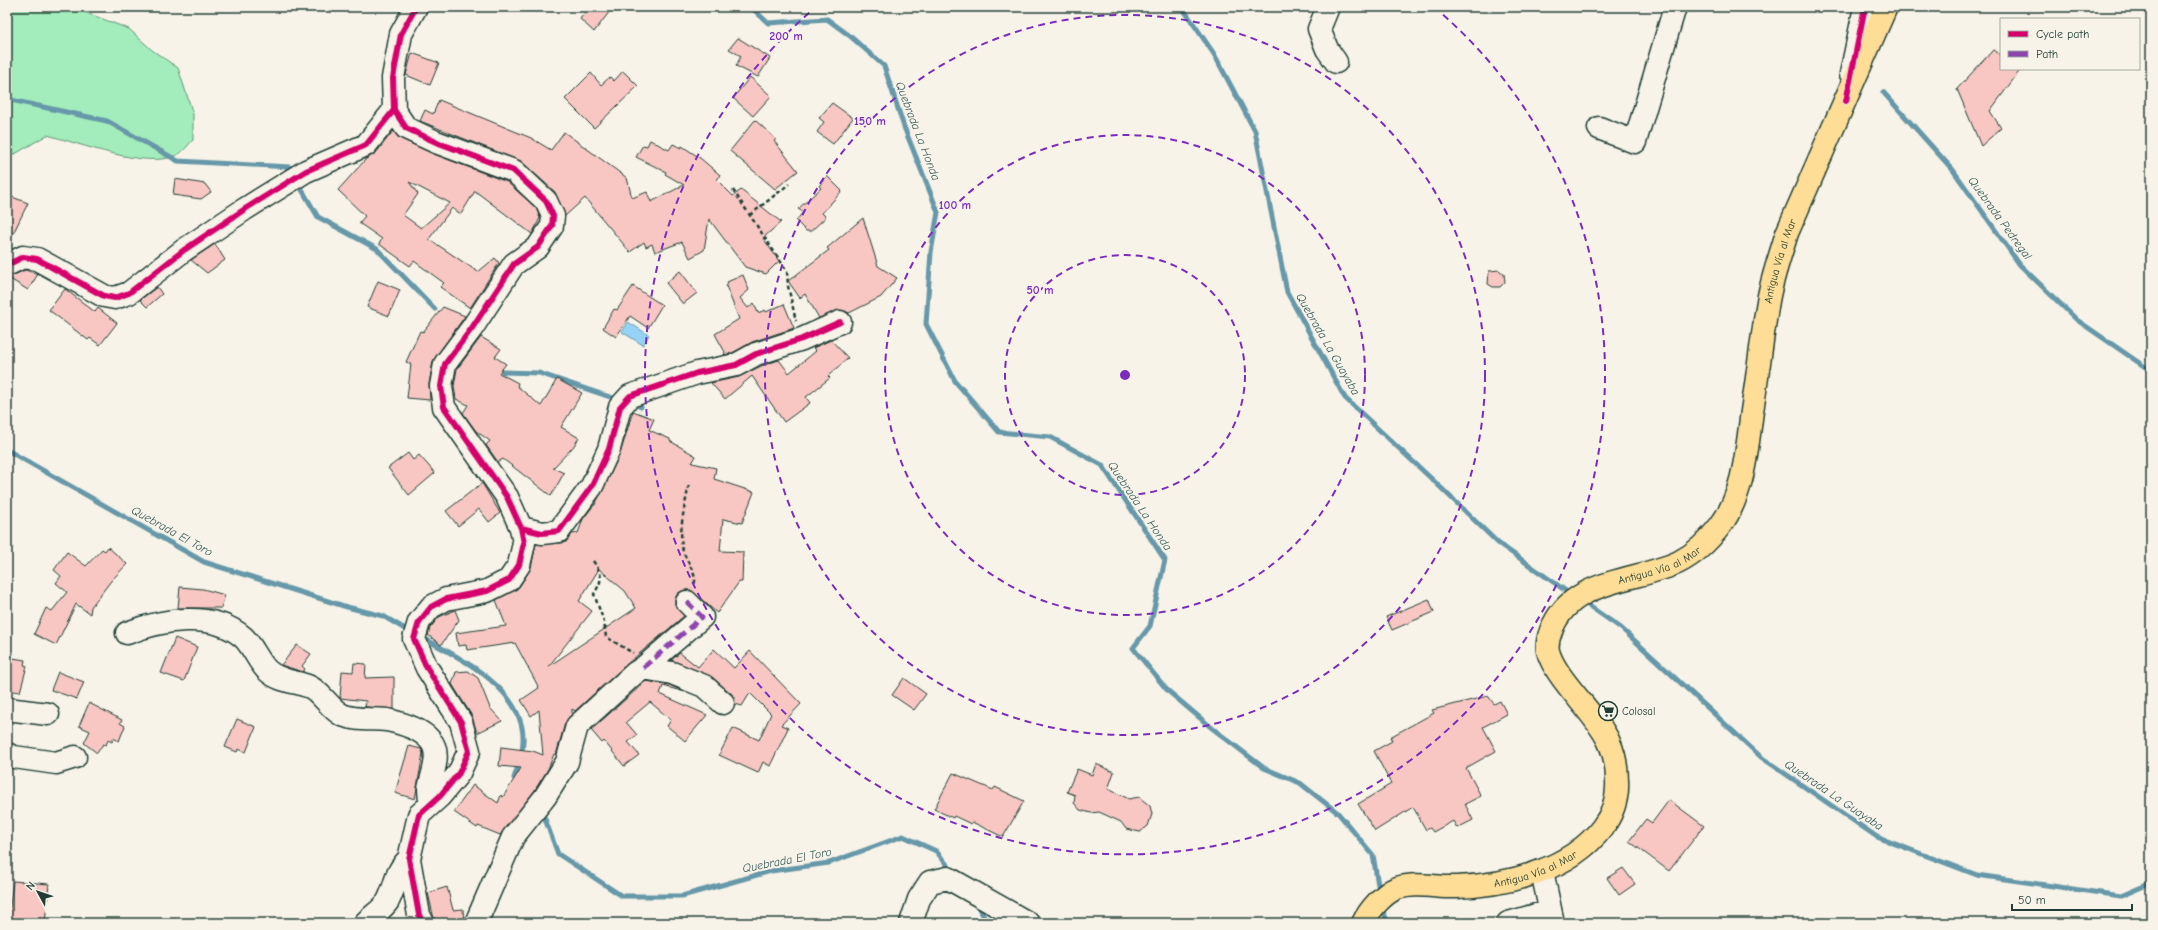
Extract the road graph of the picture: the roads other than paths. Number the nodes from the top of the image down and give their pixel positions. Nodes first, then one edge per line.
1 (416, 7) edge
2 (1328, 7) edge
3 (1675, 7) edge
4 (1866, 7) edge
5 (1886, 7) edge
6 (1336, 62) dead end
7 (1846, 100) junction
8 (394, 110) junction
9 (1599, 128) dead end
10 (11, 263) dead end
11 (840, 322) dead end
12 (521, 528) junction
13 (687, 602) road end
14 (127, 633) dead end
15 (643, 668) junction
16 (723, 704) dead end
17 (7, 709) edge
18 (48, 714) dead end
19 (7, 754) edge
20 (75, 757) dead end
21 (431, 804) junction
22 (409, 859) junction
23 (1542, 871) junction
24 (1552, 917) edge
25 (365, 923) edge
26 (422, 923) edge
27 (476, 923) edge
28 (911, 923) edge
29 (1028, 923) edge
30 (1363, 923) edge
31 (1508, 923) edge

1 - 8 street
2 - 6 street
3 - 9 street
4 - 7 street
5 - 7 main road, Antigua Vía al Mar
7 - 23 main road, Antigua Vía al Mar
8 - 10 street
8 - 12 street
11 - 12 street
12 - 21 street
13 - 15 street
14 - 21 street
15 - 16 street
15 - 27 street
17 - 18 street
19 - 20 street
21 - 22 street
22 - 25 street
22 - 26 street
23 - 24 street
23 - 30 main road, Antigua Vía al Mar
24 - 31 street
28 - 29 street

